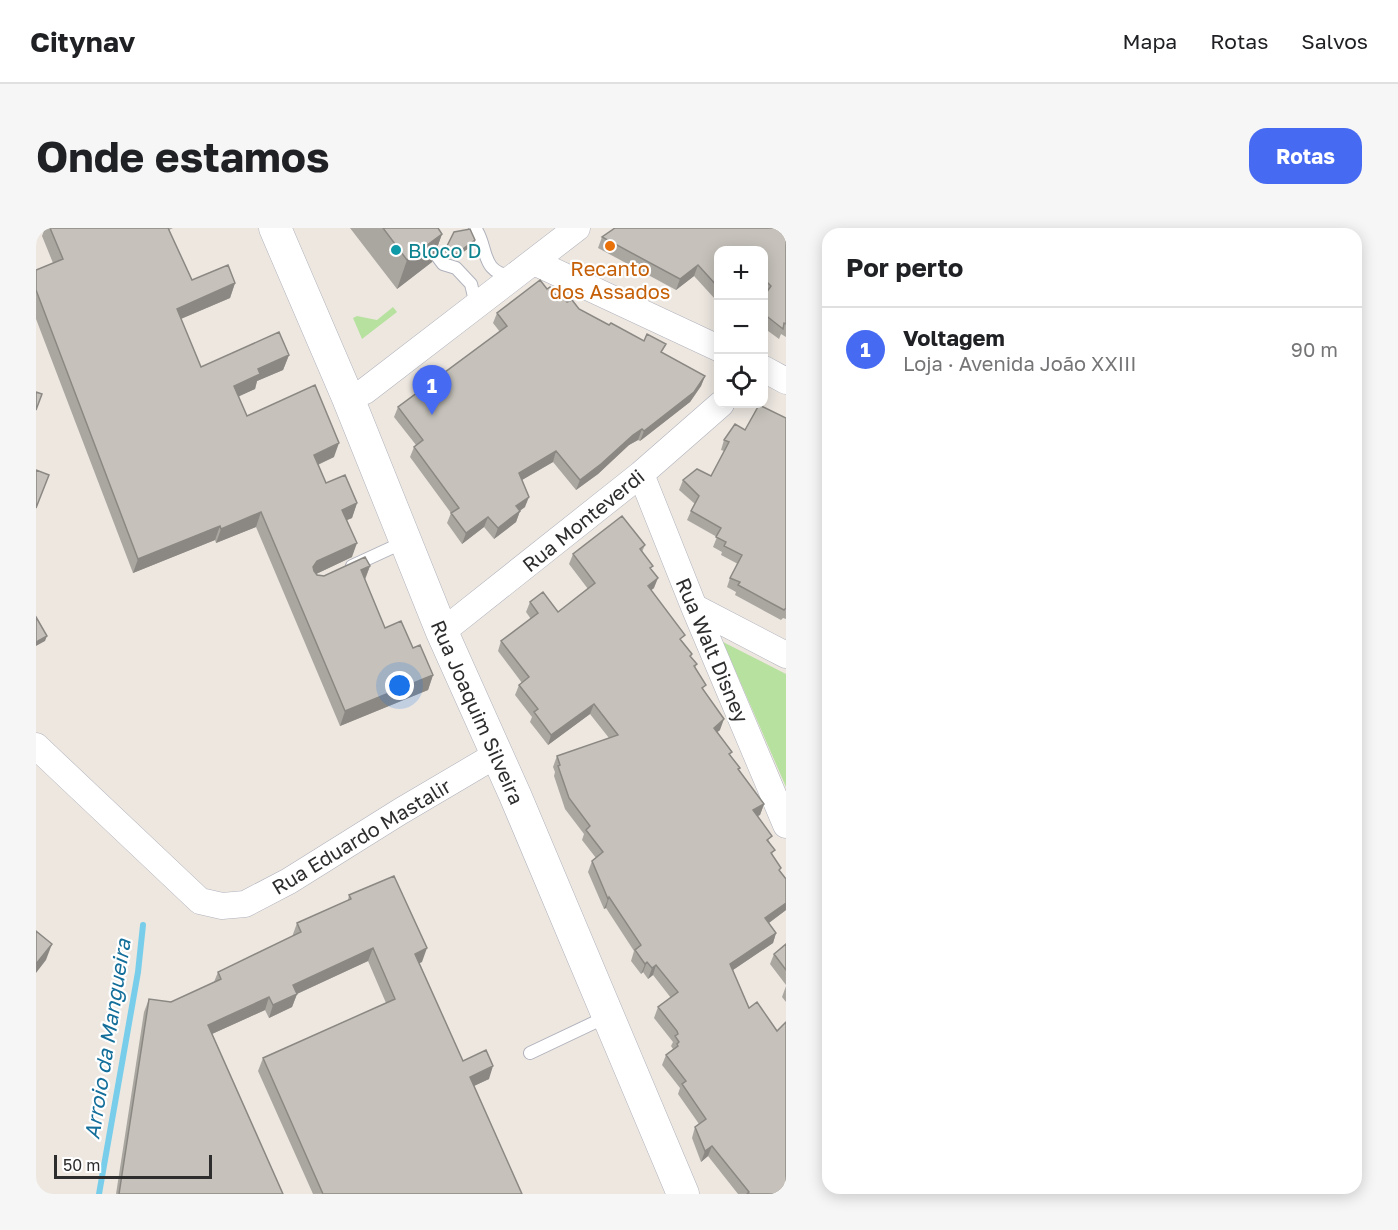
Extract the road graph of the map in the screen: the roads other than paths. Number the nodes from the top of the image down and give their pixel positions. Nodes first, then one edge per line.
1 (276, 228) edge
2 (416, 228) edge
3 (475, 228) edge
4 (577, 228) edge
5 (497, 283) junction
6 (714, 347) edge
7 (768, 371) edge
8 (786, 381) edge
9 (348, 398) junction
10 (716, 408) edge
11 (641, 474) junction
12 (405, 542) junction
13 (336, 574) edge
14 (694, 607) junction
15 (442, 632) junction
16 (786, 655) edge
17 (36, 746) edge
18 (496, 754) junction
19 (786, 825) edge
20 (608, 1017) junction
21 (530, 1053) dead end
22 (683, 1194) edge

1 - 9 street, Rua Joaquim Silveira
2 - 5 lane
3 - 5 lane
4 - 5 street
5 - 6 street
5 - 9 street
7 - 8 street
9 - 12 street, Rua Joaquim Silveira
10 - 11 street, Rua Monteverdi
11 - 14 street, Rua Walt Disney
11 - 15 street, Rua Monteverdi
12 - 13 lane
12 - 15 street, Rua Joaquim Silveira
14 - 16 street
14 - 19 street, Rua Walt Disney
15 - 18 street, Rua Joaquim Silveira
17 - 18 street, Rua Eduardo Mastalir
18 - 20 street, Rua Joaquim Silveira
20 - 21 lane
20 - 22 street, Rua Joaquim Silveira

